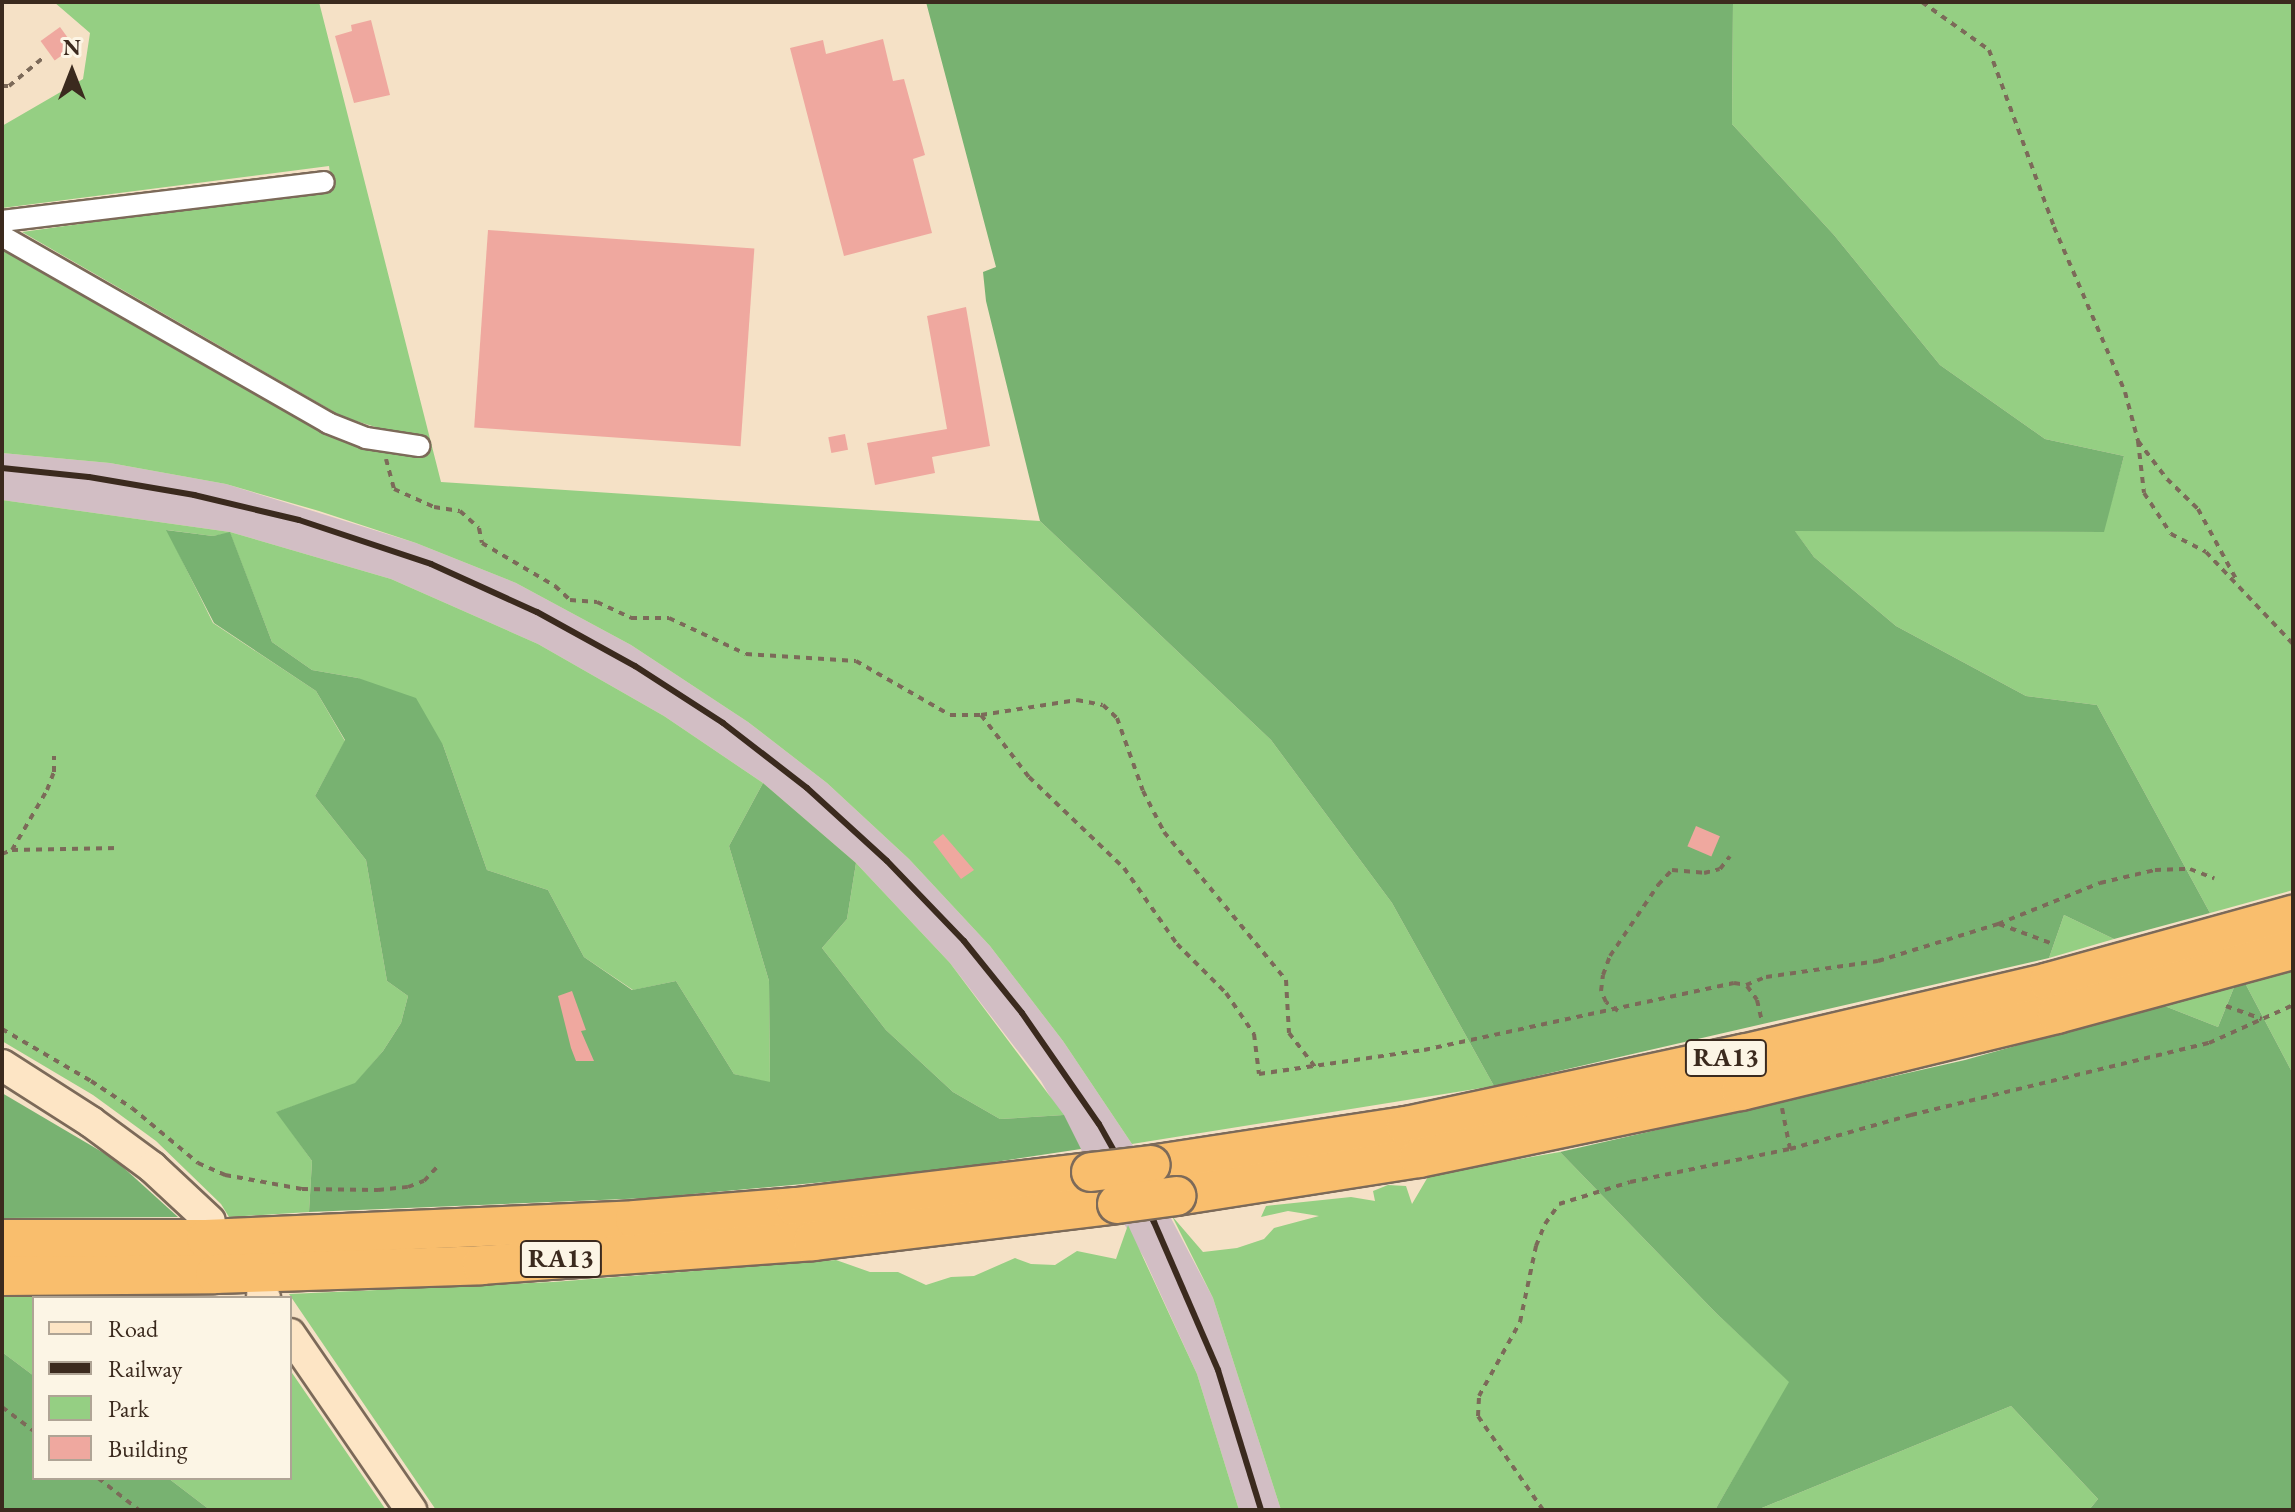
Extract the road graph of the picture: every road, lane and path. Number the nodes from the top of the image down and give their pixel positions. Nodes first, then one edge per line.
1 (1922, 2) edge
2 (44, 57) dead end
3 (2, 86) edge
4 (324, 182) dead end
5 (2, 221) edge
6 (2, 236) edge
7 (2138, 441) junction
8 (381, 442) junction
9 (419, 446) dead end
10 (2239, 585) junction
11 (2293, 644) edge
12 (981, 715) junction
13 (54, 756) dead end
14 (118, 848) dead end
15 (12, 850) junction
16 (2, 854) edge
17 (1730, 856) dead end
18 (2214, 878) dead end
19 (2293, 915) edge
20 (1998, 924) junction
21 (2053, 944) dead end
22 (2293, 950) edge
23 (1746, 985) junction
24 (2293, 1005) edge
25 (2226, 1006) dead end
26 (1618, 1011) junction
27 (2262, 1019) junction
28 (1763, 1023) dead end
29 (2, 1029) edge
30 (2, 1065) edge
31 (1316, 1068) junction
32 (1781, 1104) dead end
33 (1790, 1149) junction
34 (438, 1166) dead end
35 (210, 1221) dead end
36 (2, 1239) edge
37 (2, 1276) edge
38 (292, 1337) edge
39 (2, 1407) edge
40 (32, 1430) edge
41 (101, 1480) edge
42 (139, 1510) edge
43 (411, 1510) edge
44 (1543, 1510) edge

1 - 7 path
2 - 3 path
4 - 5 street
6 - 8 street
7 - 10 path
7 - 10 path
8 - 9 street
8 - 12 path
10 - 11 path
12 - 31 path
12 - 31 path
13 - 15 path
14 - 15 path
15 - 16 path
17 - 26 path
18 - 20 path
19 - 36 highway, RA13, bridge
20 - 21 path
20 - 23 path
22 - 37 highway, RA13, bridge
23 - 26 path
23 - 28 path
24 - 27 path
25 - 27 path
26 - 31 path
27 - 33 path
29 - 34 path
30 - 35 main road
32 - 33 path
33 - 44 path
38 - 43 main road
39 - 40 path
41 - 42 path

